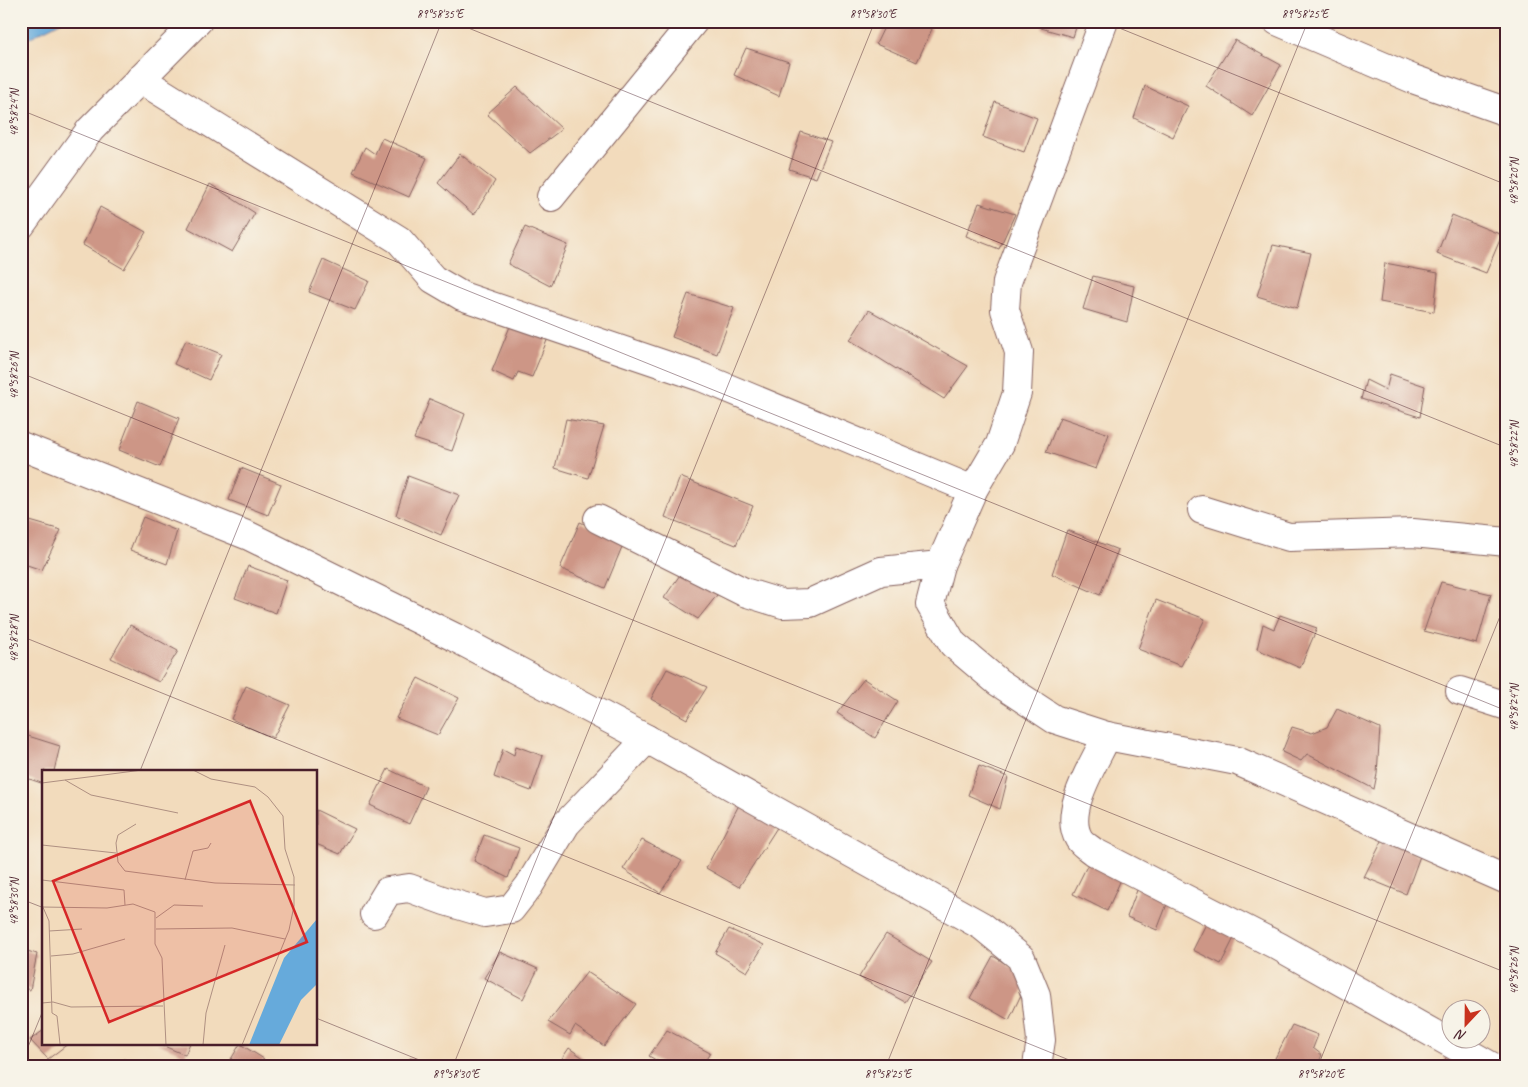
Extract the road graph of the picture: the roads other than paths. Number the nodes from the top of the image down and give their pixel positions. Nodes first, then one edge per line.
1 (198, 21) edge
2 (694, 21) edge
3 (1104, 21) edge
4 (1277, 21) edge
5 (140, 79) junction
6 (1507, 112) edge
7 (551, 197) dead end
8 (21, 225) edge
9 (21, 446) edge
10 (973, 490) junction
11 (1202, 510) dead end
12 (598, 519) dead end
13 (1507, 542) edge
14 (940, 565) junction
15 (1460, 691) dead end
16 (1507, 706) edge
17 (1107, 736) junction
18 (647, 739) junction
19 (1507, 880) edge
20 (374, 914) dead end
21 (1037, 1066) edge
22 (1491, 1066) edge

1 - 5 street
2 - 7 street
3 - 10 street
4 - 6 street
5 - 8 street
5 - 10 street
9 - 18 street
10 - 14 street
11 - 13 street
12 - 14 street
14 - 17 street
15 - 16 street
17 - 19 street
17 - 22 street
18 - 20 street
18 - 21 street

